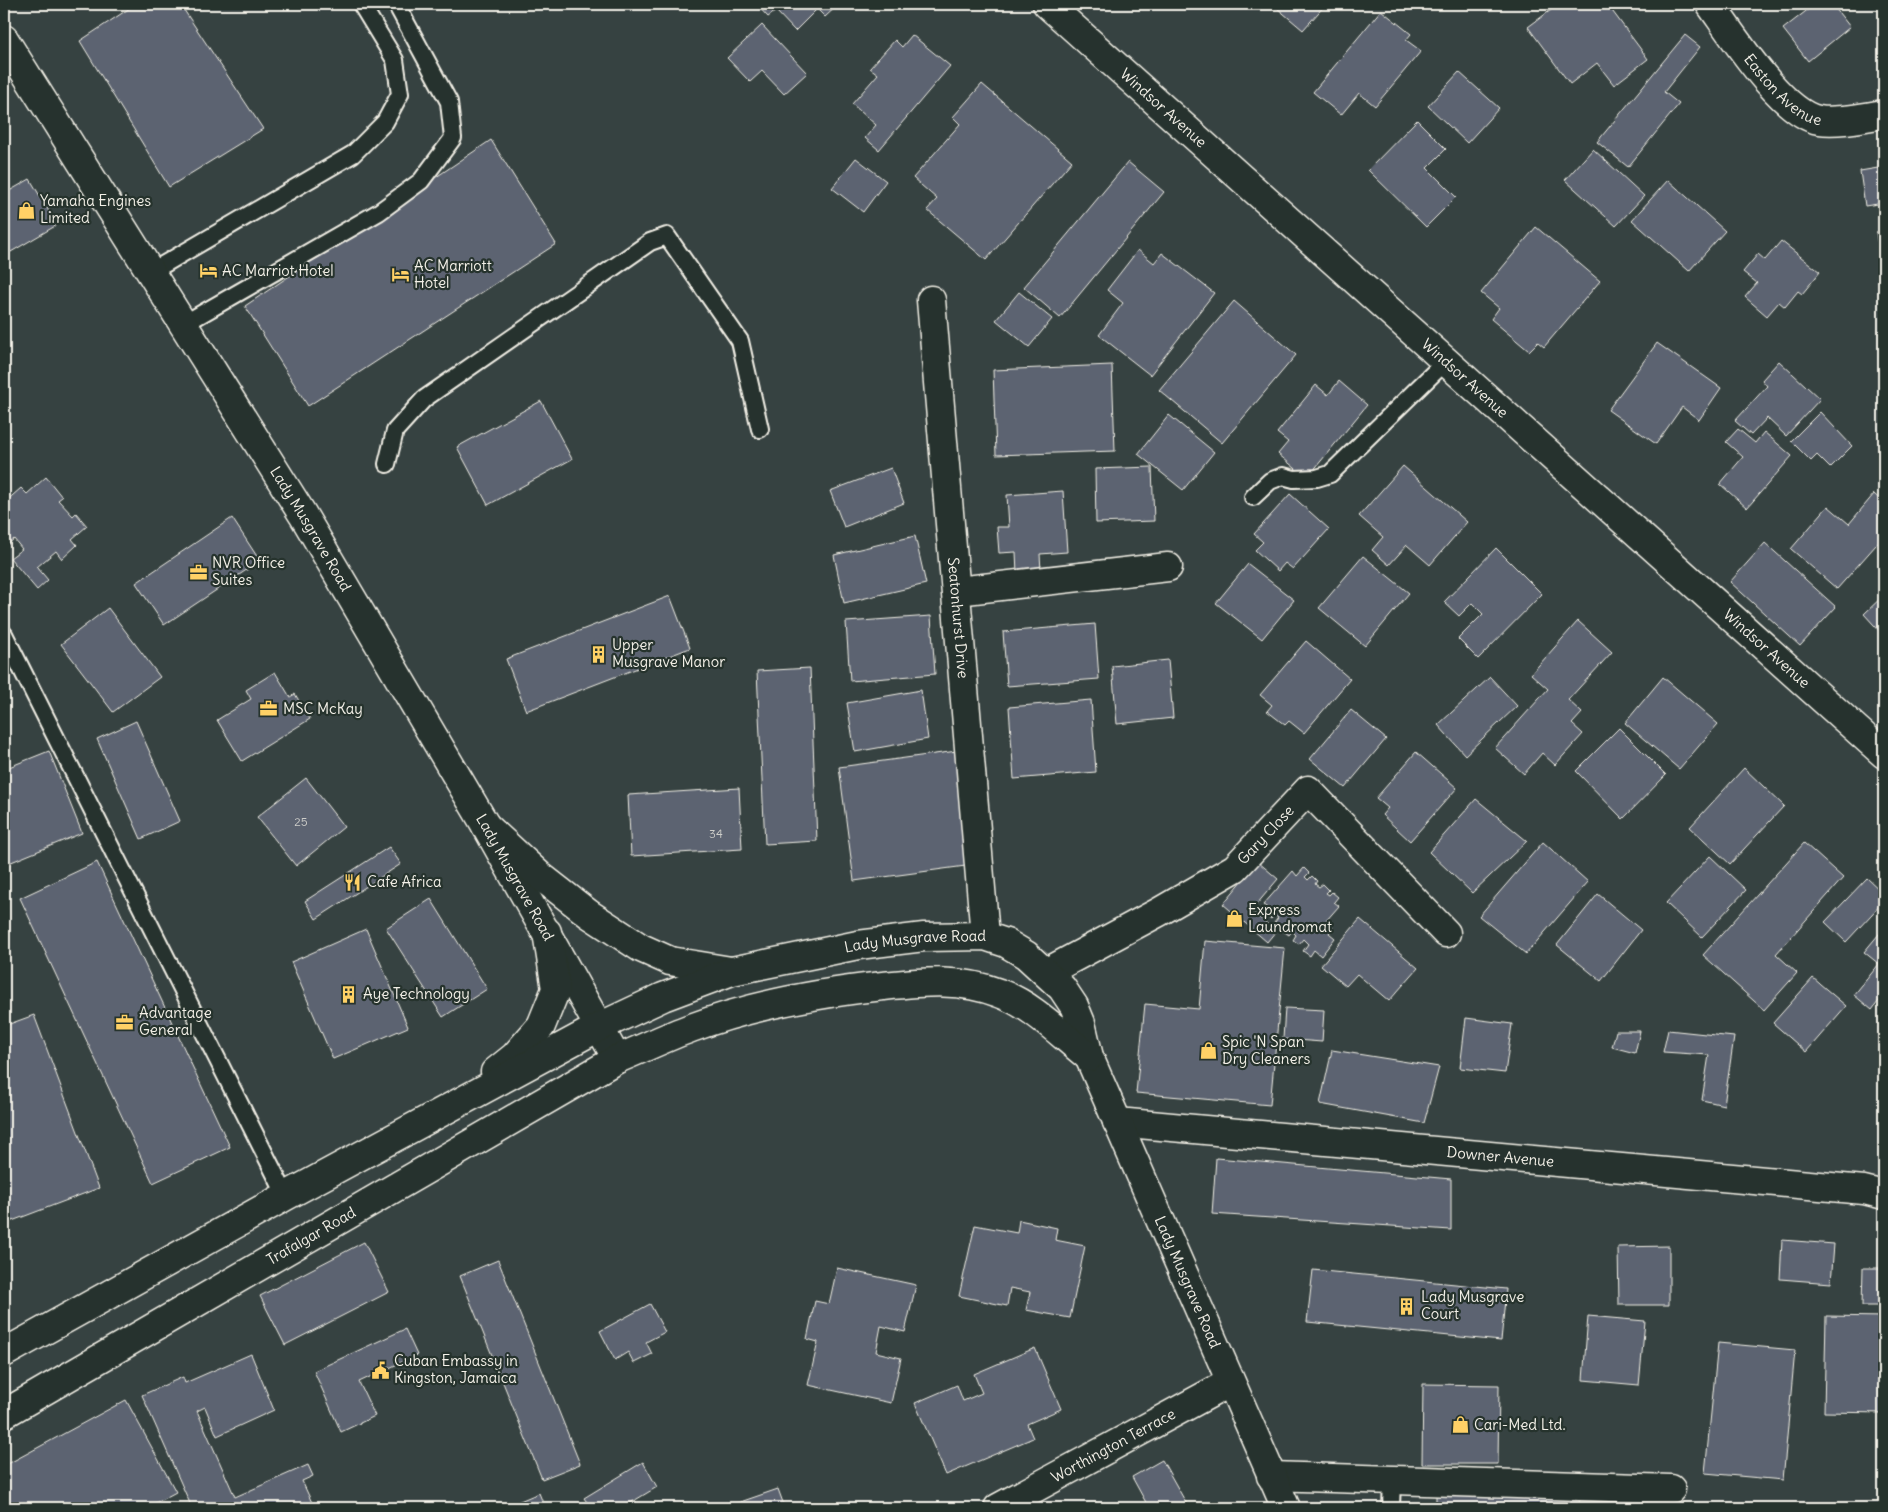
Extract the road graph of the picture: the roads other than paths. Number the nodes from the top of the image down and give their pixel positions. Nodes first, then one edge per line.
1 (361, 4) edge
2 (396, 4) edge
3 (1047, 4) edge
4 (1710, 4) edge
5 (4, 39) edge
6 (1884, 114) edge
7 (149, 273) junction
8 (931, 300) dead end
9 (182, 325) junction
10 (1446, 361) junction
11 (760, 429) dead end
12 (387, 464) dead end
13 (1253, 497) dead end
14 (1168, 567) dead end
15 (957, 591) junction
16 (4, 634) edge
17 (1884, 754) edge
18 (486, 826) junction
19 (546, 932) junction
20 (1446, 932) dead end
21 (985, 936) junction
22 (732, 971) junction
23 (1047, 972) junction
24 (599, 1027) junction
25 (1089, 1057) junction
26 (617, 1059) junction
27 (449, 1108) junction
28 (1117, 1122) junction
29 (1884, 1195) edge
30 (286, 1196) junction
31 (4, 1353) edge
32 (1229, 1383) junction
33 (4, 1414) edge
34 (1271, 1476) junction
35 (1392, 1479) junction
36 (1671, 1489) dead end
37 (998, 1508) edge
38 (1286, 1508) edge
39 (1391, 1508) edge

1 - 7 lane
2 - 9 lane
3 - 10 main road, Windsor Avenue
4 - 6 main road, Easton Avenue
5 - 7 main road, Lady Musgrave Road
7 - 9 main road, Lady Musgrave Road
8 - 15 main road, Seatonhurst Drive
9 - 18 main road, Lady Musgrave Road
10 - 13 lane
10 - 17 main road, Windsor Avenue
11 - 12 lane
14 - 15 main road
15 - 21 main road, Seatonhurst Drive
16 - 30 lane
18 - 19 main road, Lady Musgrave Road
18 - 22 main road
19 - 24 main road, Lady Musgrave Road
19 - 27 main road
20 - 23 main road, Gary Close
21 - 22 main road, Lady Musgrave Road
21 - 23 main road, Lady Musgrave Road
22 - 24 main road, Lady Musgrave Road
23 - 25 main road, Lady Musgrave Road
24 - 26 main road, Lady Musgrave Road
24 - 27 main road
25 - 26 main road, Lady Musgrave Road
25 - 28 main road, Lady Musgrave Road
26 - 33 main road, Trafalgar Road
27 - 30 main road
28 - 29 main road, Downer Avenue
28 - 32 main road, Lady Musgrave Road
30 - 31 main road
32 - 34 main road, Lady Musgrave Road
32 - 37 main road, Worthington Terrace
34 - 35 main road
34 - 38 main road, Lady Musgrave Road
35 - 36 main road
35 - 39 lane

